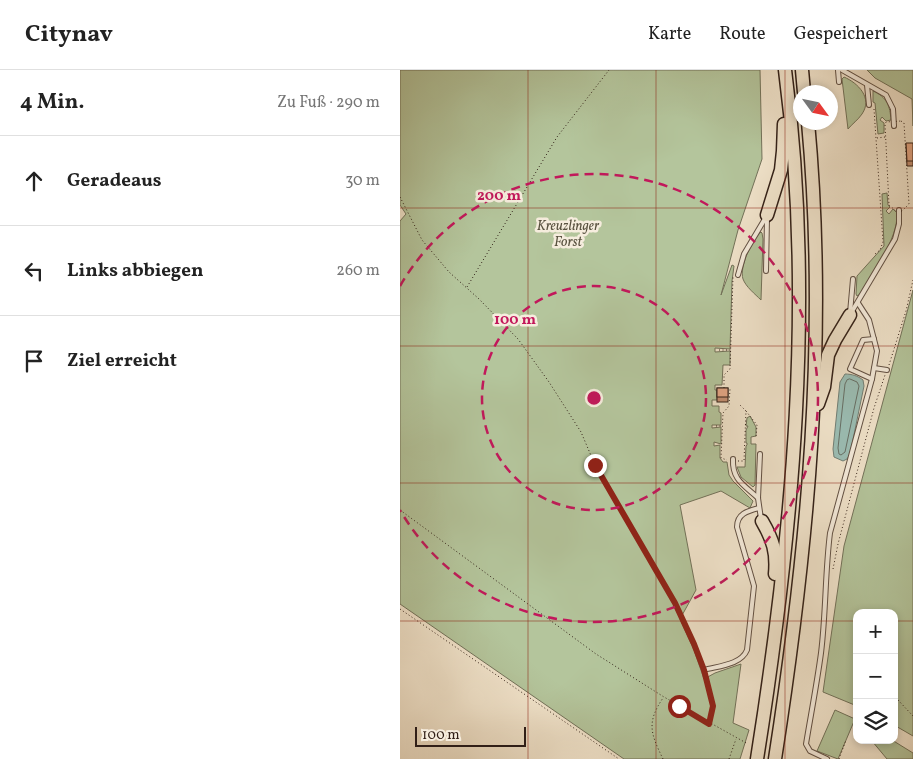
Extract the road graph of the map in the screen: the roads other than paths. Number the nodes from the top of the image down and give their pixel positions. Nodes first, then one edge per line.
1 (785, 70) edge
2 (802, 70) edge
3 (840, 70) edge
4 (839, 82) dead end
5 (803, 85) edge
6 (867, 85) junction
7 (789, 102) junction
8 (872, 104) road end
9 (894, 124) road end
10 (809, 130) edge
11 (899, 211) road end
12 (767, 215) junction
13 (766, 271) dead end
14 (738, 275) road end
15 (853, 279) dead end
16 (858, 303) junction
17 (850, 315) junction
18 (874, 339) junction
19 (874, 368) junction
20 (887, 370) road end
21 (872, 379) junction
22 (814, 418) junction
23 (760, 454) dead end
24 (733, 460) road end
25 (758, 498) junction
26 (759, 508) junction
27 (762, 521) joint
28 (778, 612) junction
29 (704, 670) road end
30 (757, 759) edge
31 (775, 759) edge
32 (827, 759) edge

1 - 7 highway
2 - 5 highway
3 - 4 lane
3 - 6 lane
6 - 8 lane
6 - 9 lane
7 - 12 highway
7 - 28 highway
10 - 22 highway
11 - 16 lane
12 - 13 lane
12 - 14 lane
15 - 17 lane
16 - 17 lane
16 - 18 lane
17 - 22 highway
18 - 19 lane
18 - 21 lane
19 - 20 lane
19 - 21 lane
21 - 32 lane
22 - 31 highway
23 - 25 lane
24 - 25 lane
25 - 26 lane
26 - 27 lane
26 - 29 lane
27 - 28 highway
28 - 30 highway

